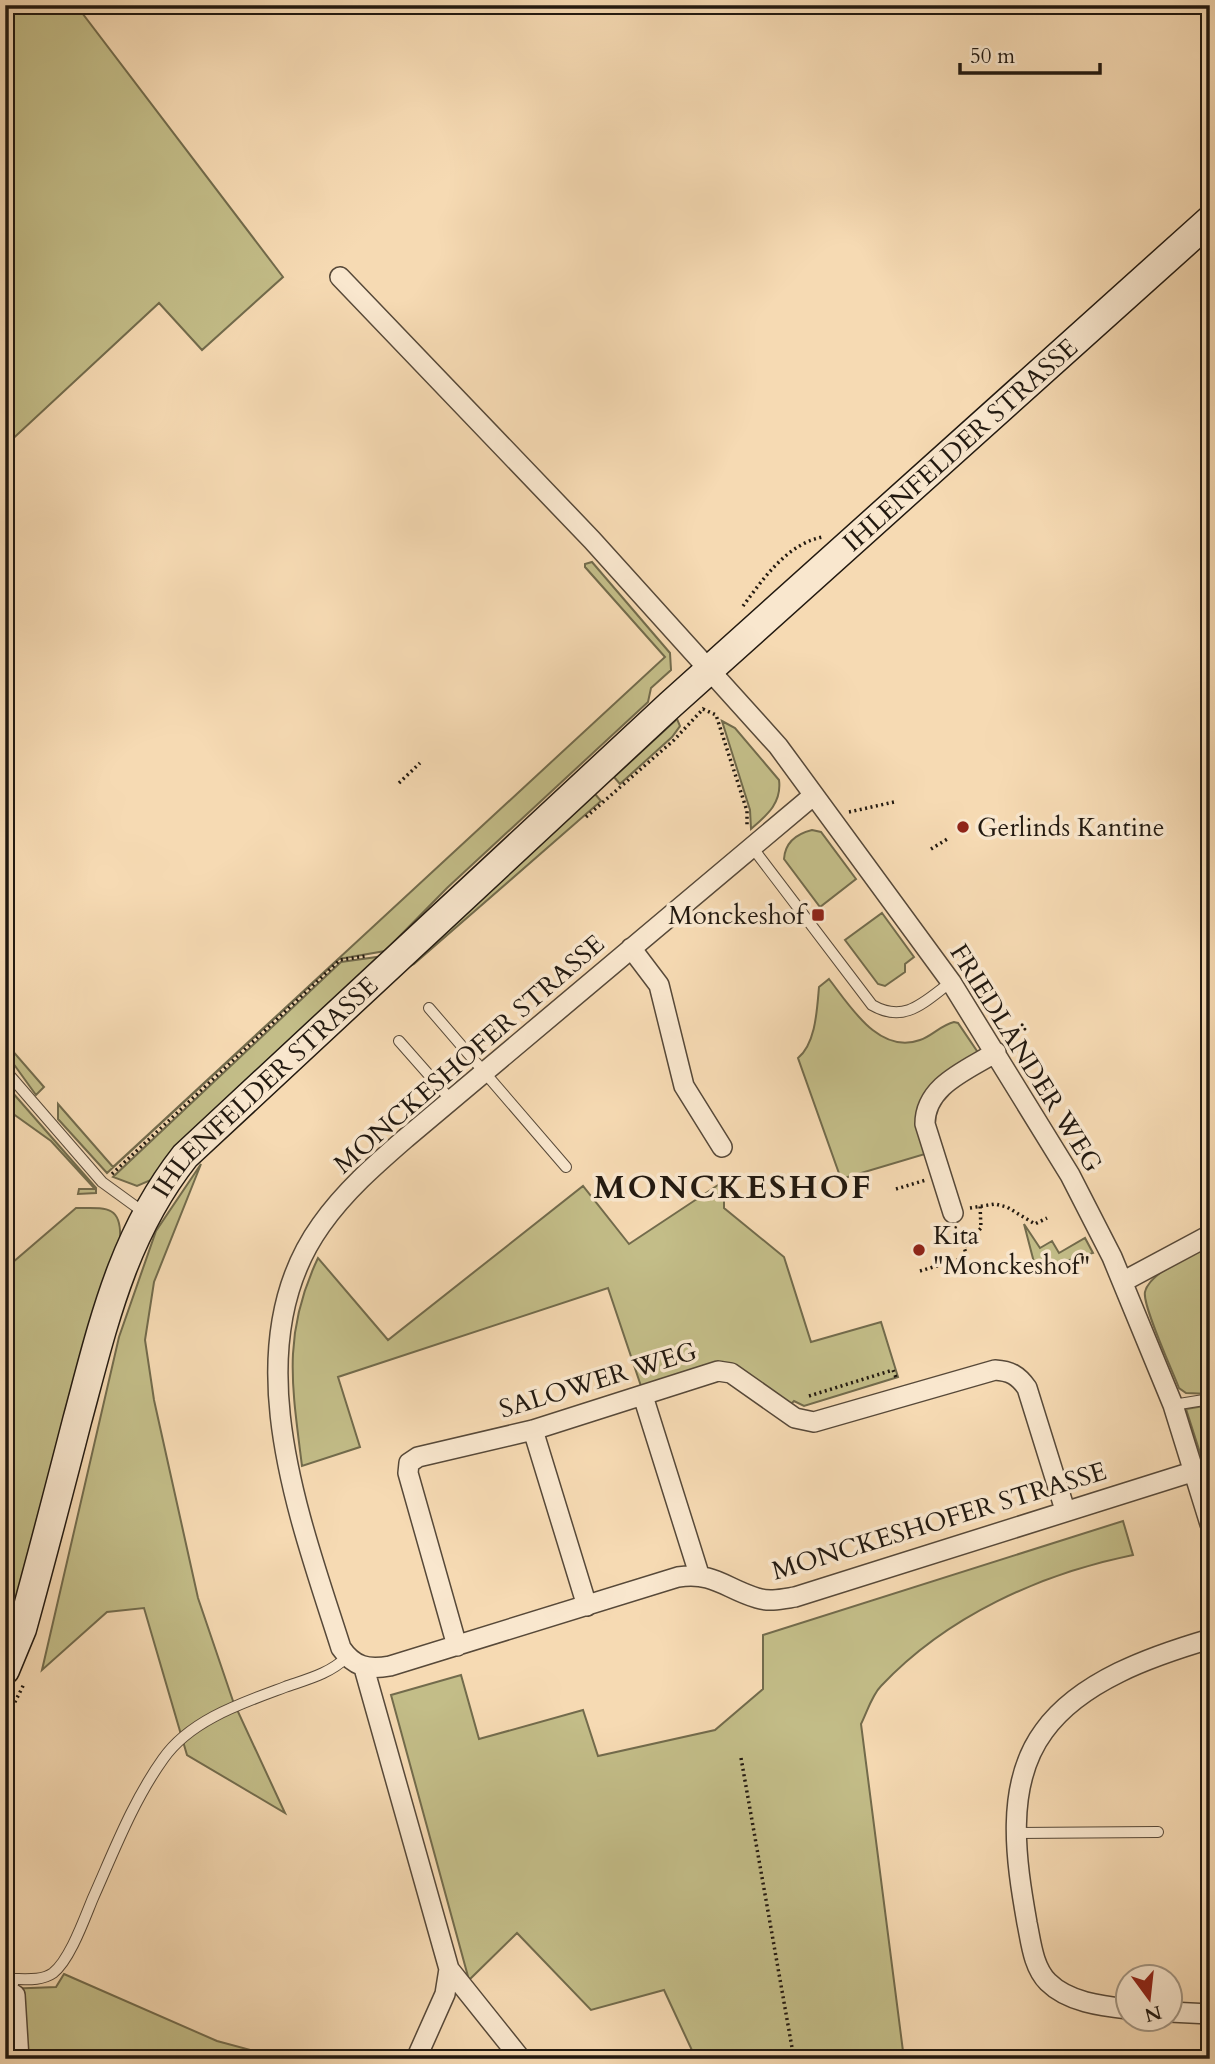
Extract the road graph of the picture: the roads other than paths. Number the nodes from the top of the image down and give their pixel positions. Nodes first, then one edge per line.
1 (1210, 220) edge
2 (340, 277) dead end
3 (717, 678) junction
4 (814, 795) junction
5 (748, 840) junction
6 (631, 948) junction
7 (951, 982) junction
8 (429, 1008) dead end
9 (399, 1041) dead end
10 (996, 1052) junction
11 (5, 1070) edge
12 (485, 1071) junction
13 (451, 1100) junction
14 (722, 1147) dead end
15 (566, 1167) dead end
16 (953, 1213) road end
17 (146, 1214) junction
18 (1210, 1235) edge
19 (1124, 1281) junction
20 (643, 1396) junction
21 (1210, 1399) edge
22 (1173, 1405) junction
23 (533, 1430) junction
24 (1195, 1471) junction
25 (1065, 1510) junction
26 (1210, 1524) edge
27 (699, 1574) junction
28 (587, 1606) junction
29 (1210, 1639) edge
30 (457, 1646) junction
31 (347, 1657) junction
32 (364, 1668) junction
33 (15, 1675) edge
34 (1158, 1832) dead end
35 (1017, 1833) junction
36 (5, 1964) edge
37 (449, 1969) junction
38 (14, 1987) junction
39 (1114, 2007) edge
40 (1184, 2013) edge
41 (1210, 2014) edge
42 (19, 2059) edge
43 (416, 2059) edge
44 (521, 2059) edge

1 - 3 main road, IHLENFELDER STRASSE
2 - 3 street
3 - 4 street, FRIEDLÄNDER WEG
3 - 17 main road, IHLENFELDER STRASSE
4 - 5 street, MONCKESHOFER STRASSE
4 - 7 street, FRIEDLÄNDER WEG
5 - 6 street, MONCKESHOFER STRASSE
5 - 7 lane
6 - 12 street, MONCKESHOFER STRASSE
6 - 14 street, MONCKESHOFER STRASSE
7 - 10 street, FRIEDLÄNDER WEG
8 - 12 lane
9 - 13 lane
10 - 16 street
10 - 19 street, FRIEDLÄNDER WEG
11 - 17 lane
12 - 13 street, MONCKESHOFER STRASSE
12 - 15 lane
13 - 31 street, MONCKESHOFER STRASSE
17 - 33 main road, IHLENFELDER STRASSE
18 - 19 street
19 - 22 street, FRIEDLÄNDER WEG
20 - 23 street, SALOWER WEG
20 - 25 street, SALOWER WEG
20 - 27 street
21 - 22 lane
22 - 24 street, FRIEDLÄNDER WEG
23 - 28 street
23 - 30 street, SALOWER WEG
24 - 25 street, MONCKESHOFER STRASSE
24 - 26 street, FRIEDLÄNDER WEG
25 - 27 street, MONCKESHOFER STRASSE
27 - 28 street
28 - 30 street
29 - 35 street
30 - 32 street
31 - 32 street
31 - 38 lane
32 - 37 street
34 - 35 lane
35 - 39 street
36 - 38 lane
37 - 43 street
37 - 44 street
38 - 42 street
40 - 41 street

